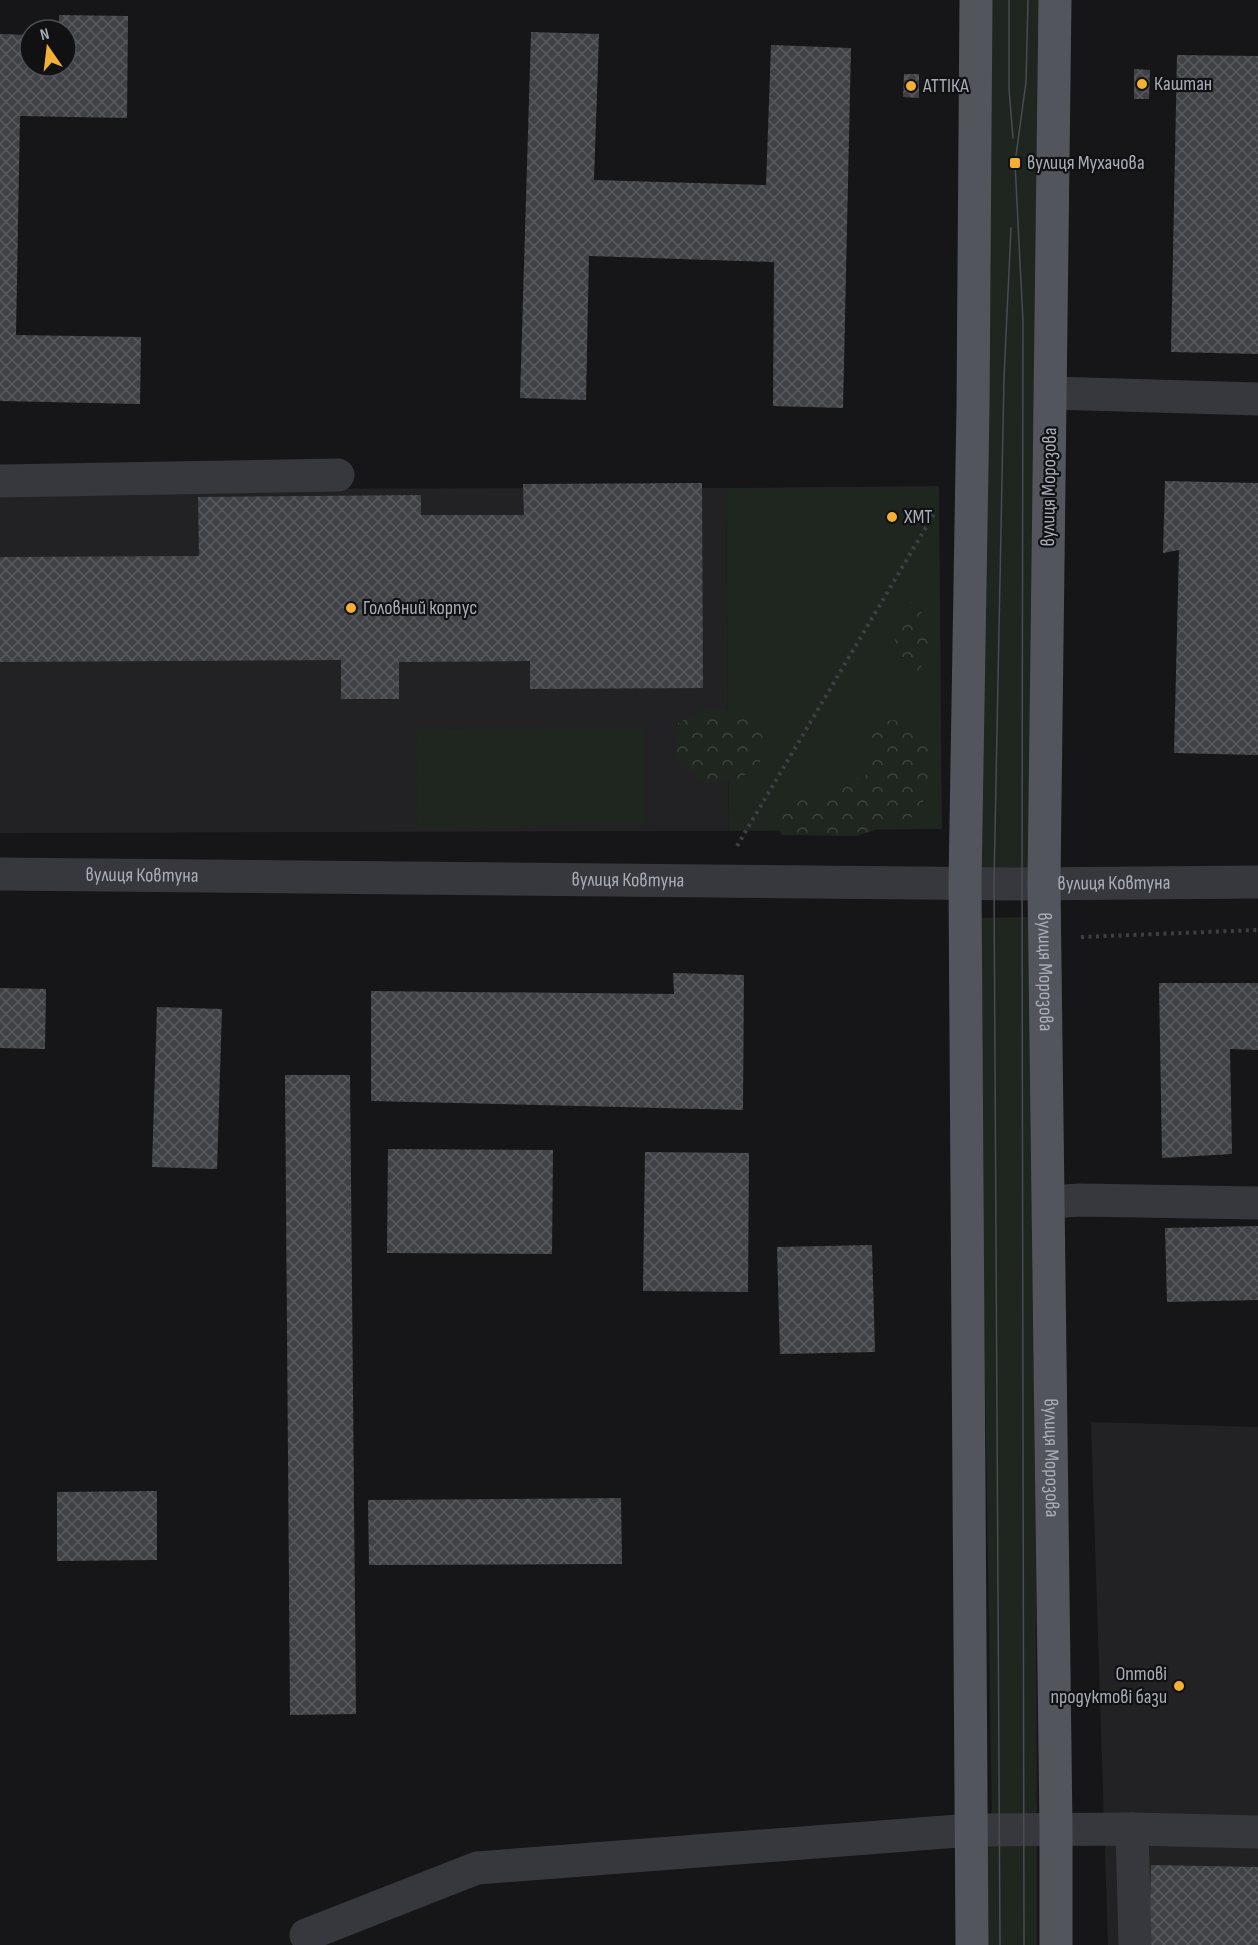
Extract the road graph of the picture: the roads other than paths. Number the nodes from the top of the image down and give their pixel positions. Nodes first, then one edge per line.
1 (976, 0) edge
2 (1055, 0) edge
3 (1051, 393) junction
4 (1258, 399) edge
5 (338, 475) dead end
6 (0, 481) edge
7 (0, 874) edge
8 (1258, 882) edge
9 (965, 884) junction
10 (1044, 884) junction
11 (1049, 1202) junction
12 (1258, 1203) edge
13 (1056, 1829) junction
14 (1132, 1829) junction
15 (971, 1830) junction
16 (1258, 1832) edge
17 (306, 1935) dead end
18 (972, 1945) edge
19 (1056, 1945) edge
20 (1135, 1945) edge

1 - 9 main road
2 - 3 main road, вулиця Морозова
3 - 4 street
3 - 10 main road, вулиця Морозова
5 - 6 street
7 - 9 street, вулиця Ковтуна
8 - 10 street, вулиця Ковтуна
9 - 10 street, вулиця Ковтуна
9 - 15 main road
10 - 11 main road, вулиця Морозова
11 - 12 street
11 - 13 main road, вулиця Морозова
13 - 14 street
13 - 15 street
13 - 19 main road, вулиця Морозова
14 - 16 street
14 - 20 street
15 - 17 street
15 - 18 main road

